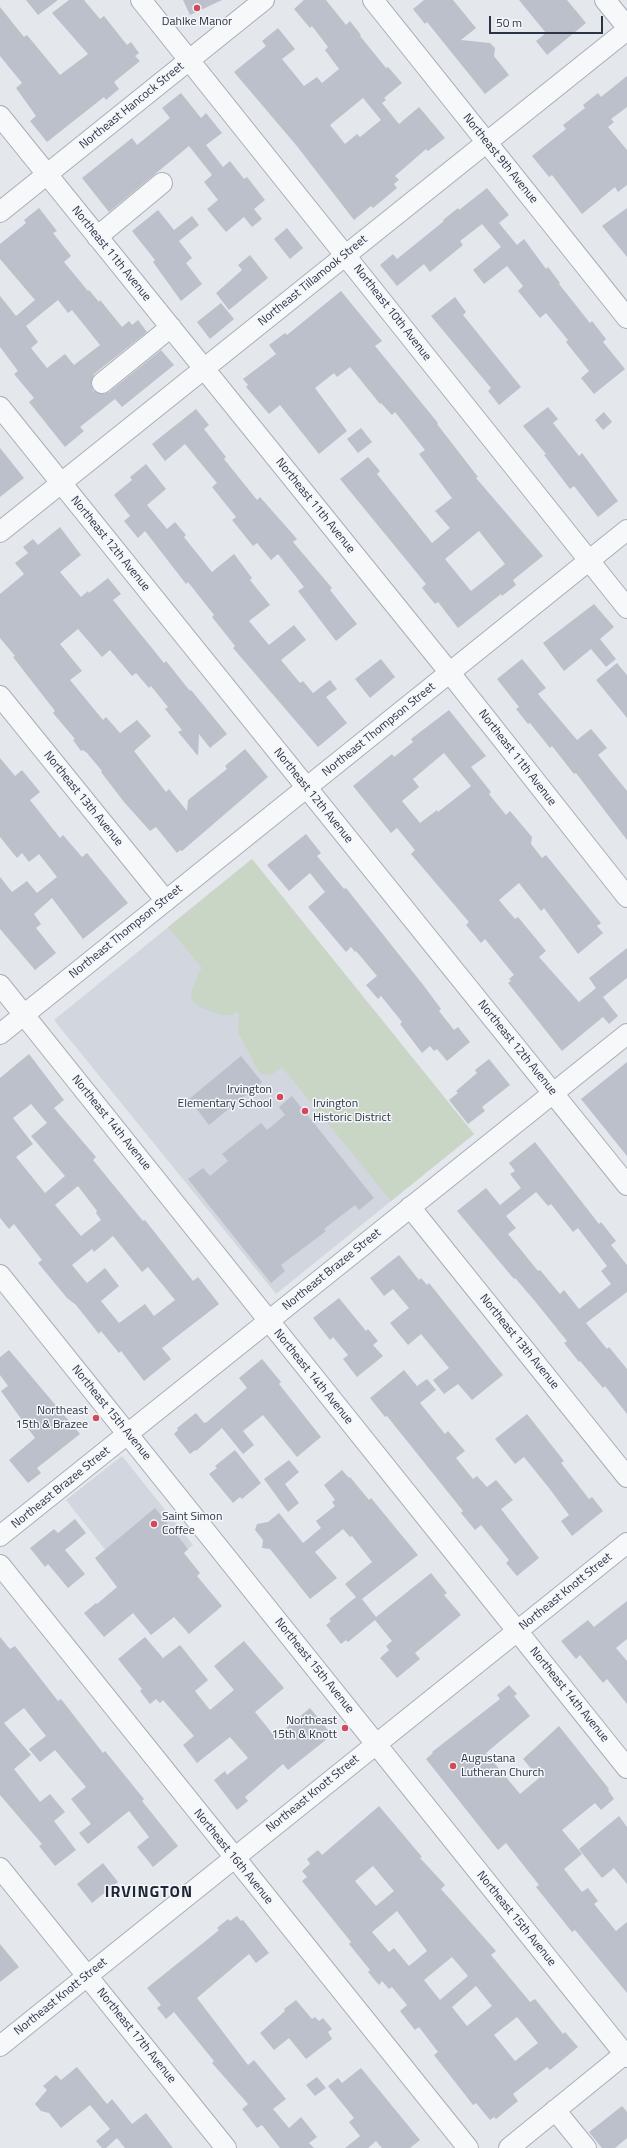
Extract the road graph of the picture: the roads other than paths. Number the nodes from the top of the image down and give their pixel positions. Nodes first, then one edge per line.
1 (141, 0) edge
2 (264, 0) edge
3 (373, 0) edge
4 (606, 0) edge
5 (627, 29) edge
6 (190, 60) junction
7 (0, 116) edge
8 (486, 142) junction
9 (47, 174) junction
10 (162, 183) dead end
11 (0, 212) edge
12 (97, 236) junction
13 (346, 255) junction
14 (627, 318) edge
15 (171, 327) junction
16 (204, 369) junction
17 (102, 382) dead end
18 (0, 407) edge
19 (62, 483) junction
20 (627, 530) edge
21 (0, 532) edge
22 (588, 561) junction
23 (627, 608) edge
24 (450, 673) junction
25 (0, 696) edge
26 (306, 788) junction
27 (627, 898) edge
28 (166, 901) junction
29 (0, 985) edge
30 (24, 1015) junction
31 (0, 1034) edge
32 (627, 1034) edge
33 (554, 1092) junction
34 (627, 1185) edge
35 (410, 1207) junction
36 (0, 1275) edge
37 (268, 1321) junction
38 (128, 1434) junction
39 (627, 1477) edge
40 (0, 1536) edge
41 (627, 1543) edge
42 (0, 1565) edge
43 (518, 1631) junction
44 (376, 1743) junction
45 (627, 1768) edge
46 (234, 1858) junction
47 (0, 1868) edge
48 (87, 1976) junction
49 (0, 2046) edge
50 (626, 2054) edge
51 (556, 2110) junction
52 (226, 2148) edge
53 (468, 2148) edge
54 (509, 2148) edge
55 (586, 2148) edge

1 - 6 street, Northeast 10th Avenue
2 - 6 street, Northeast Hancock Street
3 - 8 street, Northeast 9th Avenue
4 - 5 street
5 - 8 street, Northeast Tillamook Street
6 - 9 street, Northeast Hancock Street
6 - 13 street, Northeast 10th Avenue
7 - 9 street, Northeast 11th Avenue
8 - 13 street, Northeast Tillamook Street
8 - 14 street, Northeast 9th Avenue
9 - 11 street, Northeast Hancock Street
9 - 12 street, Northeast 11th Avenue
10 - 12 street
12 - 15 street, Northeast 11th Avenue
13 - 16 street, Northeast Tillamook Street
13 - 22 street, Northeast 10th Avenue
15 - 16 street, Northeast 11th Avenue
15 - 17 street
16 - 19 street, Northeast Tillamook Street
16 - 24 street, Northeast 11th Avenue
18 - 19 street, Northeast 12th Avenue
19 - 21 street, Northeast Tillamook Street
19 - 26 street, Northeast 12th Avenue
20 - 22 street, Northeast Thompson Street
22 - 23 street, Northeast 10th Avenue
22 - 24 street, Northeast Thompson Street
24 - 26 street, Northeast Thompson Street
24 - 27 street, Northeast 11th Avenue
25 - 28 street, Northeast 13th Avenue
26 - 28 street, Northeast Thompson Street
26 - 33 street, Northeast 12th Avenue
28 - 30 street, Northeast Thompson Street
29 - 30 street, Northeast 14th Avenue
30 - 31 street, Northeast Thompson Street
30 - 37 street, Northeast 14th Avenue
32 - 33 street, Northeast Brazee Street
33 - 34 street, Northeast 12th Avenue
33 - 35 street, Northeast Brazee Street
35 - 37 street, Northeast Brazee Street
35 - 39 street, Northeast 13th Avenue
36 - 38 street, Northeast 15th Avenue
37 - 38 street, Northeast Brazee Street
37 - 43 street, Northeast 14th Avenue
38 - 40 street, Northeast Brazee Street
38 - 44 street, Northeast 15th Avenue
41 - 43 street, Northeast Knott Street
42 - 46 street, Northeast 16th Avenue
43 - 44 street, Northeast Knott Street
43 - 45 street, Northeast 14th Avenue
44 - 46 street, Northeast Knott Street
44 - 50 street, Northeast 15th Avenue
46 - 48 street, Northeast Knott Street
46 - 53 street, Northeast 16th Avenue
47 - 48 street, Northeast 17th Avenue
48 - 49 street, Northeast Knott Street
48 - 52 street, Northeast 17th Avenue
50 - 51 street
51 - 54 street
51 - 55 street

